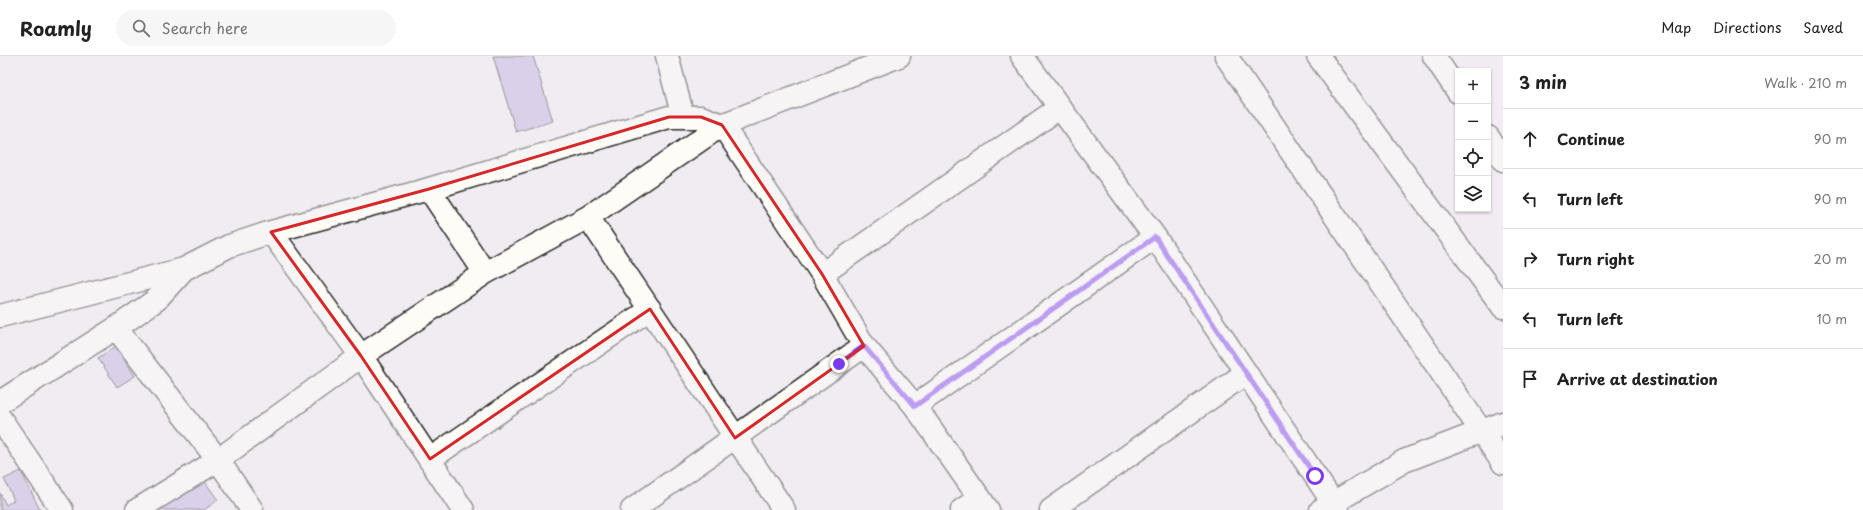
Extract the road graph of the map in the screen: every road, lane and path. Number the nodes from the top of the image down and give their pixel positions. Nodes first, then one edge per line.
1 (667, 56) edge
2 (899, 56) edge
3 (1022, 56) edge
4 (1226, 56) edge
5 (1318, 56) edge
6 (1434, 56) edge
7 (1455, 88) edge
8 (1060, 108) junction
9 (683, 117) junction
10 (722, 125) junction
11 (1490, 140) edge
12 (1503, 160) edge
13 (429, 189) junction
14 (588, 217) junction
15 (271, 232) junction
16 (1155, 237) junction
17 (184, 269) junction
18 (485, 273) junction
19 (822, 274) junction
20 (1503, 307) edge
21 (650, 309) junction
22 (0, 316) edge
23 (116, 328) junction
24 (864, 346) junction
25 (361, 356) junction
26 (1246, 373) junction
27 (0, 402) edge
28 (915, 406) junction
29 (0, 418) edge
30 (1503, 423) edge
31 (1481, 431) junction
32 (736, 438) junction
33 (430, 459) junction
34 (218, 460) junction
35 (1503, 463) edge
36 (984, 504) edge
37 (1330, 507) edge
38 (62, 510) edge
39 (137, 510) edge
40 (252, 510) edge
41 (463, 510) edge
42 (632, 510) edge
43 (784, 510) edge
44 (962, 510) edge
45 (1051, 510) edge

1 - 9 street
2 - 10 street
3 - 8 street
4 - 31 street
5 - 20 street
6 - 7 street
8 - 16 street
8 - 19 street
9 - 10 street
9 - 13 street
10 - 14 street
10 - 19 street
11 - 12 street
13 - 15 street
13 - 18 street
14 - 18 street
14 - 21 street
15 - 17 street
15 - 25 street
16 - 26 street
16 - 28 street
17 - 22 street
17 - 23 street
18 - 25 street
19 - 24 street
21 - 32 street
21 - 33 street
23 - 27 street
23 - 34 street
24 - 28 street
24 - 32 street
25 - 33 street
25 - 34 street
26 - 37 street
26 - 45 street
28 - 36 street
29 - 38 street
30 - 31 street
31 - 35 street
31 - 37 street
32 - 42 street
32 - 43 street
33 - 41 street
34 - 39 street
34 - 40 street
36 - 44 street

